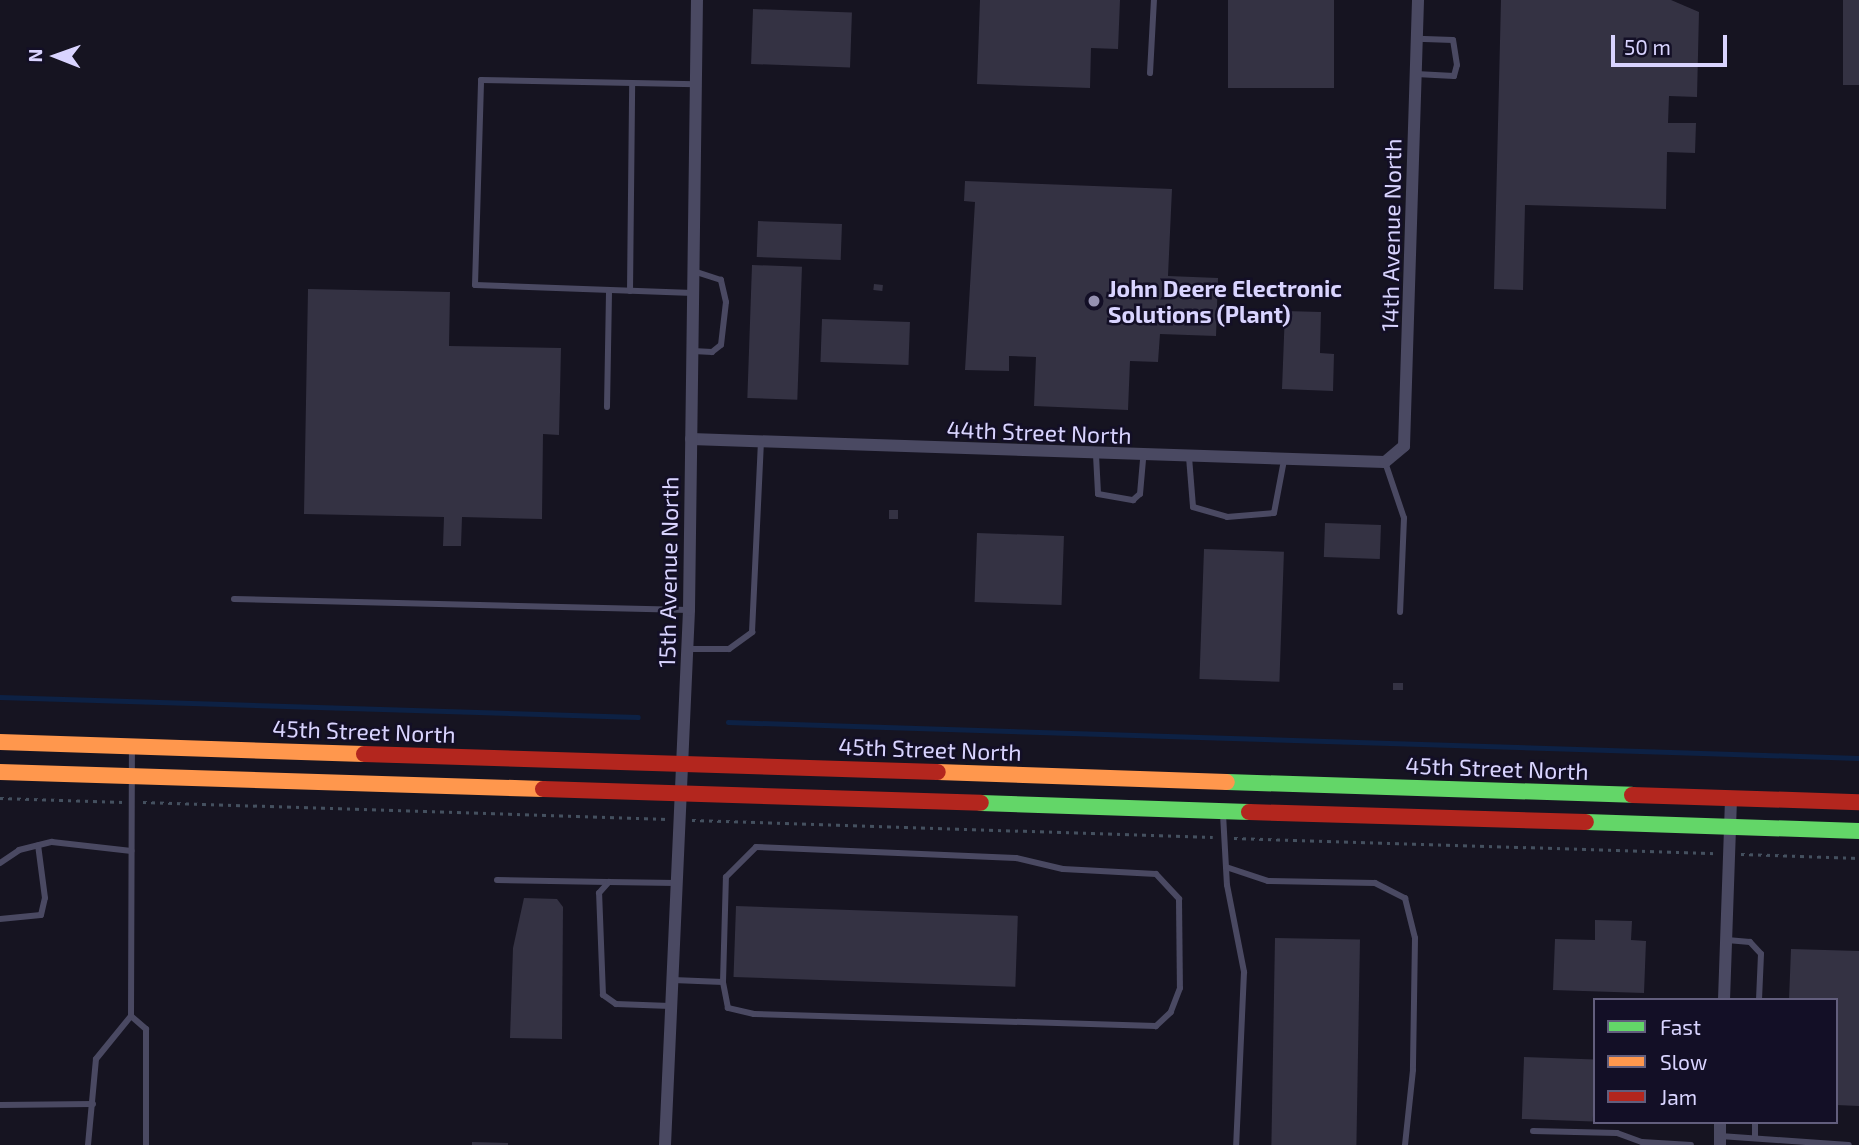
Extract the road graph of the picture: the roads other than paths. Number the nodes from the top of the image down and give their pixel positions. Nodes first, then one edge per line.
1 (697, 0) edge
2 (1154, 0) edge
3 (1418, 0) edge
4 (1417, 39) junction
5 (1150, 73) dead end
6 (1416, 74) junction
7 (632, 84) junction
8 (696, 84) junction
9 (692, 270) junction
10 (609, 291) junction
11 (630, 291) junction
12 (693, 293) junction
13 (689, 351) junction
14 (607, 407) dead end
15 (691, 439) junction
16 (761, 440) junction
17 (1096, 456) junction
18 (1143, 456) junction
19 (1189, 457) junction
20 (1284, 460) junction
21 (1385, 462) junction
22 (234, 599) dead end
23 (689, 610) junction
24 (1400, 612) dead end
25 (687, 649) junction
26 (0, 742) edge
27 (132, 746) junction
28 (682, 764) junction
29 (0, 772) edge
30 (131, 777) junction
31 (680, 797) junction
32 (1731, 798) junction
33 (1859, 802) edge
34 (1223, 814) junction
35 (1730, 828) junction
36 (1859, 831) edge
37 (38, 845) junction
38 (131, 851) junction
39 (0, 863) edge
40 (1226, 867) junction
41 (497, 880) dead end
42 (609, 883) junction
43 (676, 883) junction
44 (0, 919) edge
45 (1726, 940) junction
46 (671, 979) junction
47 (723, 982) junction
48 (1724, 998) edge
49 (1759, 998) edge
50 (670, 1006) junction
51 (131, 1016) junction
52 (93, 1104) junction
53 (0, 1105) edge
54 (1755, 1124) edge
55 (1533, 1130) dead end
56 (1755, 1138) junction
57 (1720, 1141) edge
58 (88, 1145) edge
59 (146, 1145) edge
60 (665, 1145) edge
61 (1236, 1145) edge
62 (1405, 1145) edge
63 (1691, 1145) edge
64 (1849, 1145) edge

1 - 8 street, 15th Avenue North
2 - 5 lane
3 - 4 street, 14th Avenue North
4 - 6 street, 14th Avenue North
4 - 6 lane
6 - 21 street, 14th Avenue North
7 - 8 lane
7 - 10 lane
7 - 11 lane
8 - 9 street, 15th Avenue North
9 - 12 street, 15th Avenue North
9 - 13 lane
10 - 11 lane
10 - 14 lane
11 - 12 lane
12 - 13 street, 15th Avenue North
13 - 15 street, 15th Avenue North
15 - 16 street, 44th Street North
15 - 23 street, 15th Avenue North
16 - 17 street, 44th Street North
16 - 25 lane
17 - 18 street, 44th Street North
17 - 18 lane
18 - 19 street, 44th Street North
19 - 20 street, 44th Street North
19 - 20 lane
20 - 21 street, 44th Street North
21 - 24 lane
22 - 23 lane
23 - 25 street, 15th Avenue North
25 - 28 street, 15th Avenue North
26 - 27 main road, 45th Street North
27 - 28 main road, 45th Street North
27 - 30 lane
28 - 31 street, 15th Avenue North
28 - 32 main road, 45th Street North
29 - 30 main road
30 - 31 main road
30 - 38 lane
31 - 34 main road
31 - 43 street, 15th Avenue North
32 - 33 main road, 45th Street North
32 - 35 street
34 - 35 main road
34 - 40 lane
35 - 36 main road
35 - 45 street
37 - 38 lane
37 - 39 lane
37 - 44 lane
38 - 51 lane
40 - 61 lane
40 - 62 lane
41 - 42 lane
42 - 43 lane
42 - 50 lane
43 - 46 street, 15th Avenue North
45 - 48 street
45 - 49 lane
46 - 47 lane
46 - 50 street, 15th Avenue North
47 - 47 lane
50 - 60 street, 15th Avenue North
51 - 52 lane
51 - 59 lane
52 - 53 lane
52 - 58 lane
54 - 56 lane
55 - 63 lane
56 - 57 lane
56 - 64 lane

